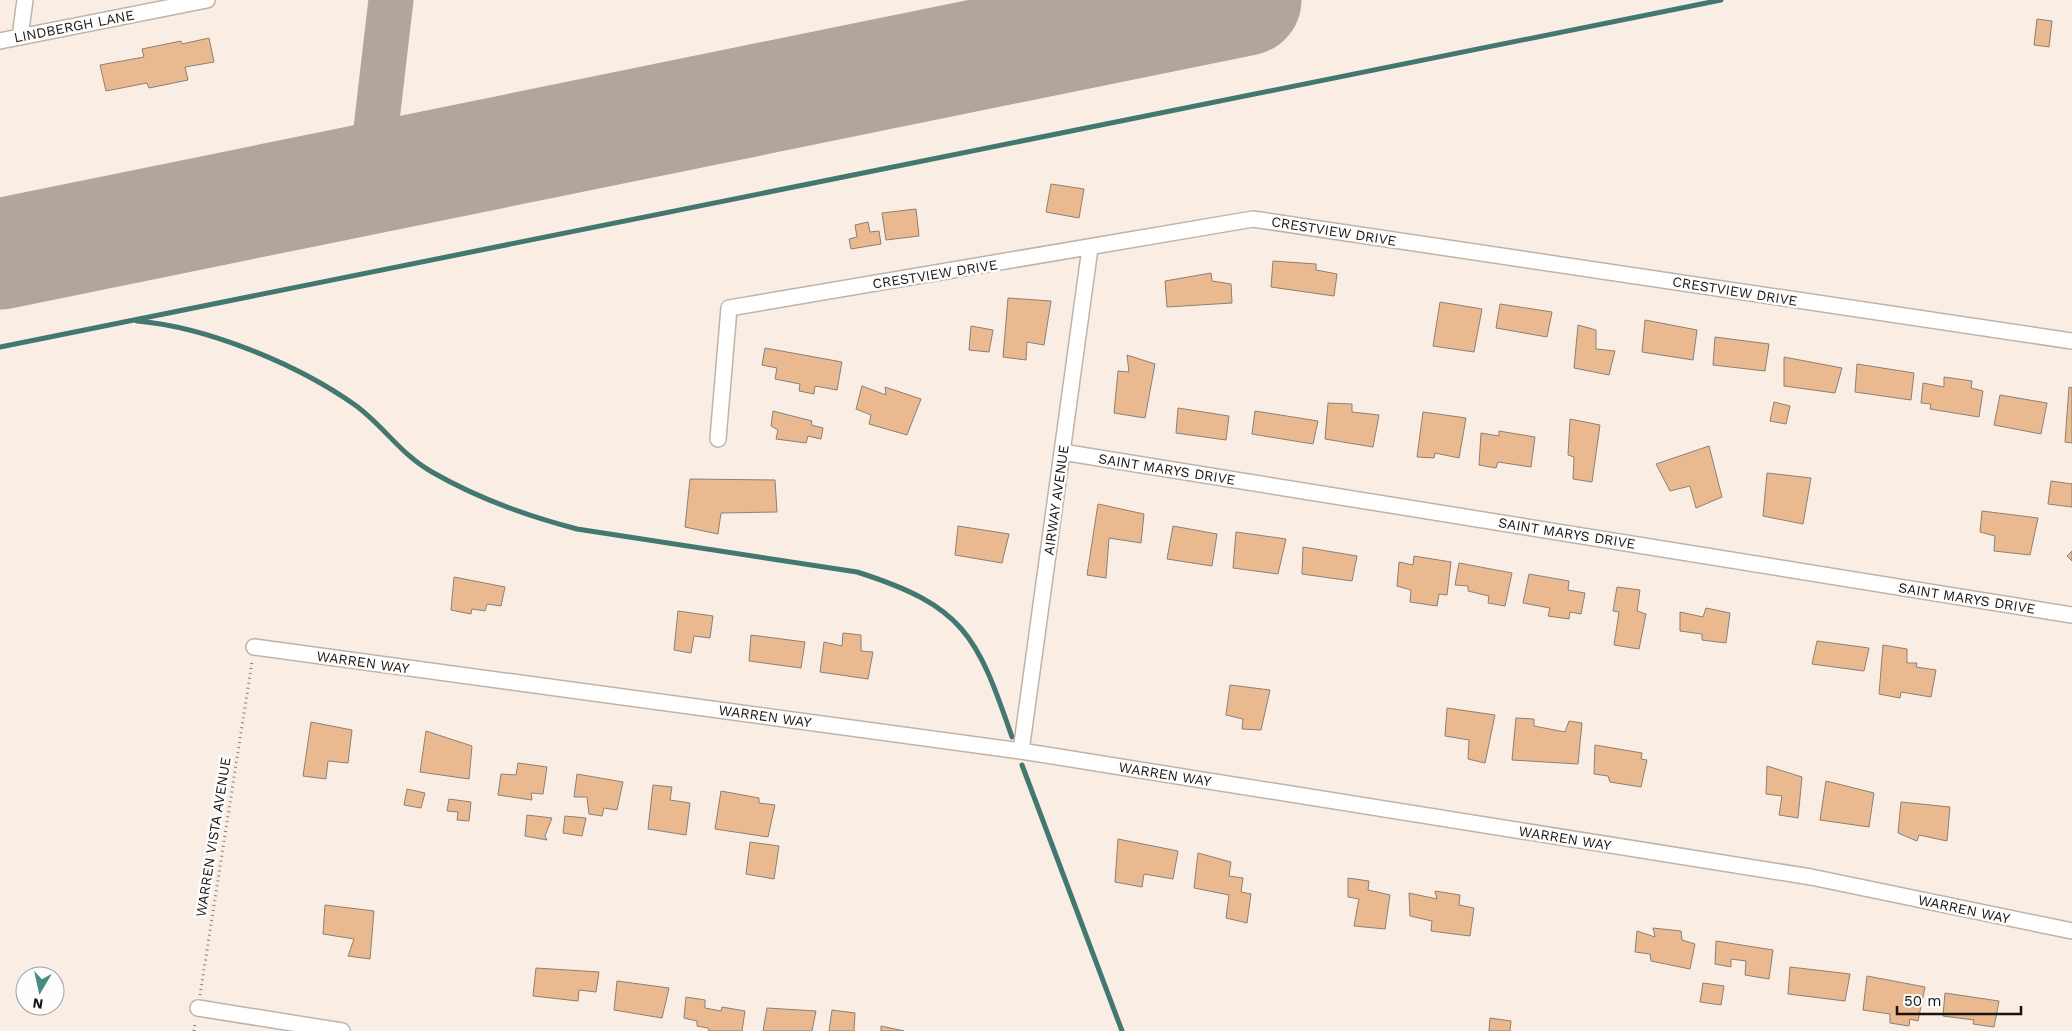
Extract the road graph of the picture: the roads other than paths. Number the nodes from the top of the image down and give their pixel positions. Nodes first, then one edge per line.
1 (26, 0) edge
2 (207, 0) edge
3 (20, 37) junction
4 (0, 40) edge
5 (1090, 248) junction
6 (2072, 341) edge
7 (718, 440) dead end
8 (1062, 452) junction
9 (2072, 615) edge
10 (254, 647) road end
11 (1021, 751) junction
12 (2072, 931) edge
13 (198, 1008) road end
14 (342, 1031) edge

1 - 3 street
2 - 3 street, LINDBERGH LANE
3 - 4 street, LINDBERGH LANE
5 - 6 street, CRESTVIEW DRIVE
5 - 7 street, CRESTVIEW DRIVE
5 - 8 street, AIRWAY AVENUE
8 - 9 street, SAINT MARYS DRIVE
8 - 11 street, AIRWAY AVENUE
10 - 11 street, WARREN WAY
11 - 12 street, WARREN WAY
13 - 14 street

